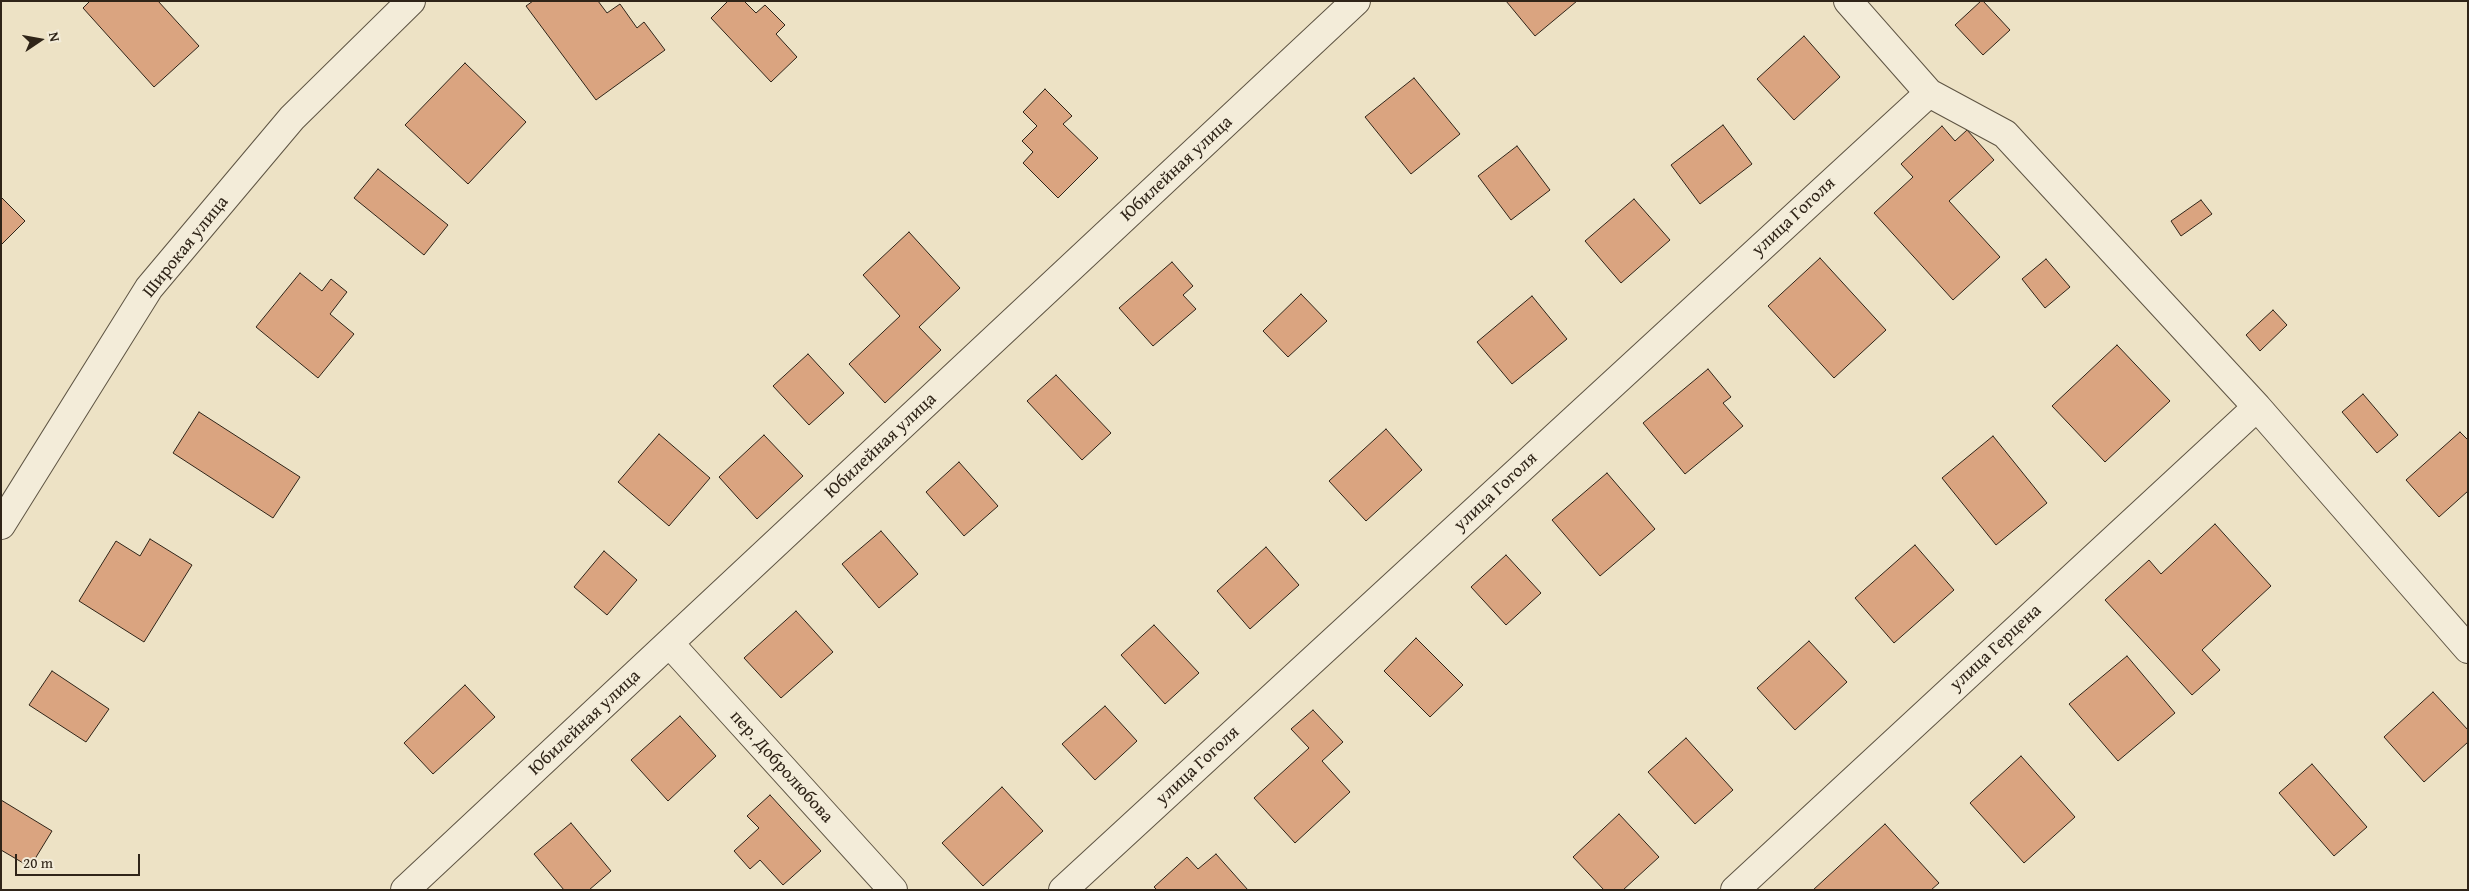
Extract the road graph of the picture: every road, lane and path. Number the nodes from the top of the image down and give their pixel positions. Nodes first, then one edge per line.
1 (412, 1) edge
2 (1356, 1) edge
3 (1848, 1) edge
4 (1929, 93) junction
5 (2257, 407) junction
6 (1, 525) edge
7 (670, 644) junction
8 (2468, 649) edge
9 (405, 890) edge
10 (893, 890) edge
11 (1063, 890) edge
12 (1735, 890) edge

1 - 6 street, Широкая улица
2 - 7 street, Юбилейная улица
3 - 4 street
4 - 5 street
4 - 11 street, улица Гоголя
5 - 8 street
5 - 12 street, улица Герцена
7 - 9 street, Юбилейная улица
7 - 10 street, пер. Добролюбова

